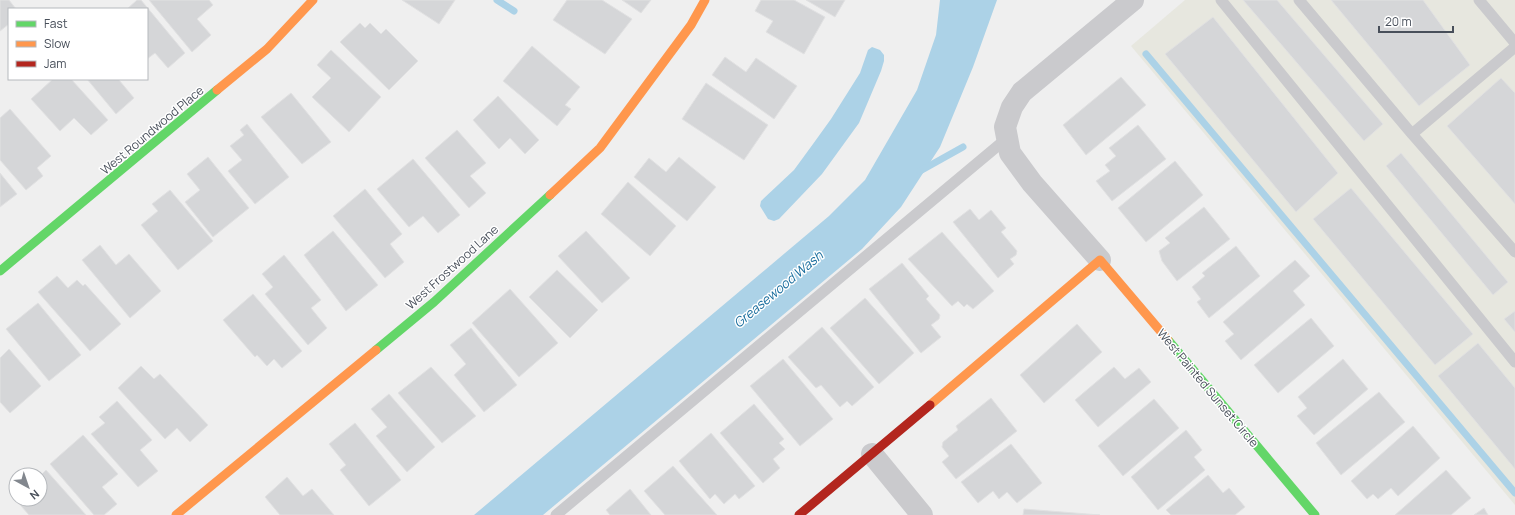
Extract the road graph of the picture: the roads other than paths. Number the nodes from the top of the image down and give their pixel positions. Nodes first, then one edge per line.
1 (313, 0) edge
2 (705, 0) edge
3 (1133, 0) edge
4 (1221, 0) edge
5 (1299, 0) edge
6 (1479, 0) edge
7 (1515, 42) edge
8 (1515, 48) edge
9 (1412, 134) junction
10 (1006, 139) junction
11 (1515, 252) edge
12 (1100, 260) junction
13 (0, 272) edge
14 (1515, 362) edge
15 (872, 454) junction
16 (176, 515) edge
17 (556, 515) edge
18 (799, 515) edge
19 (922, 515) edge
20 (1315, 515) edge

1 - 13 street, West Roundwood Place
2 - 16 street, West Frostwood Lane
3 - 10 street, West Painted Sunset Circle
4 - 14 lane
5 - 9 lane
6 - 7 lane
8 - 9 lane
9 - 11 lane
10 - 12 street, West Painted Sunset Circle
10 - 17 lane
12 - 15 street
12 - 20 street, West Painted Sunset Circle
15 - 18 street
15 - 19 street

